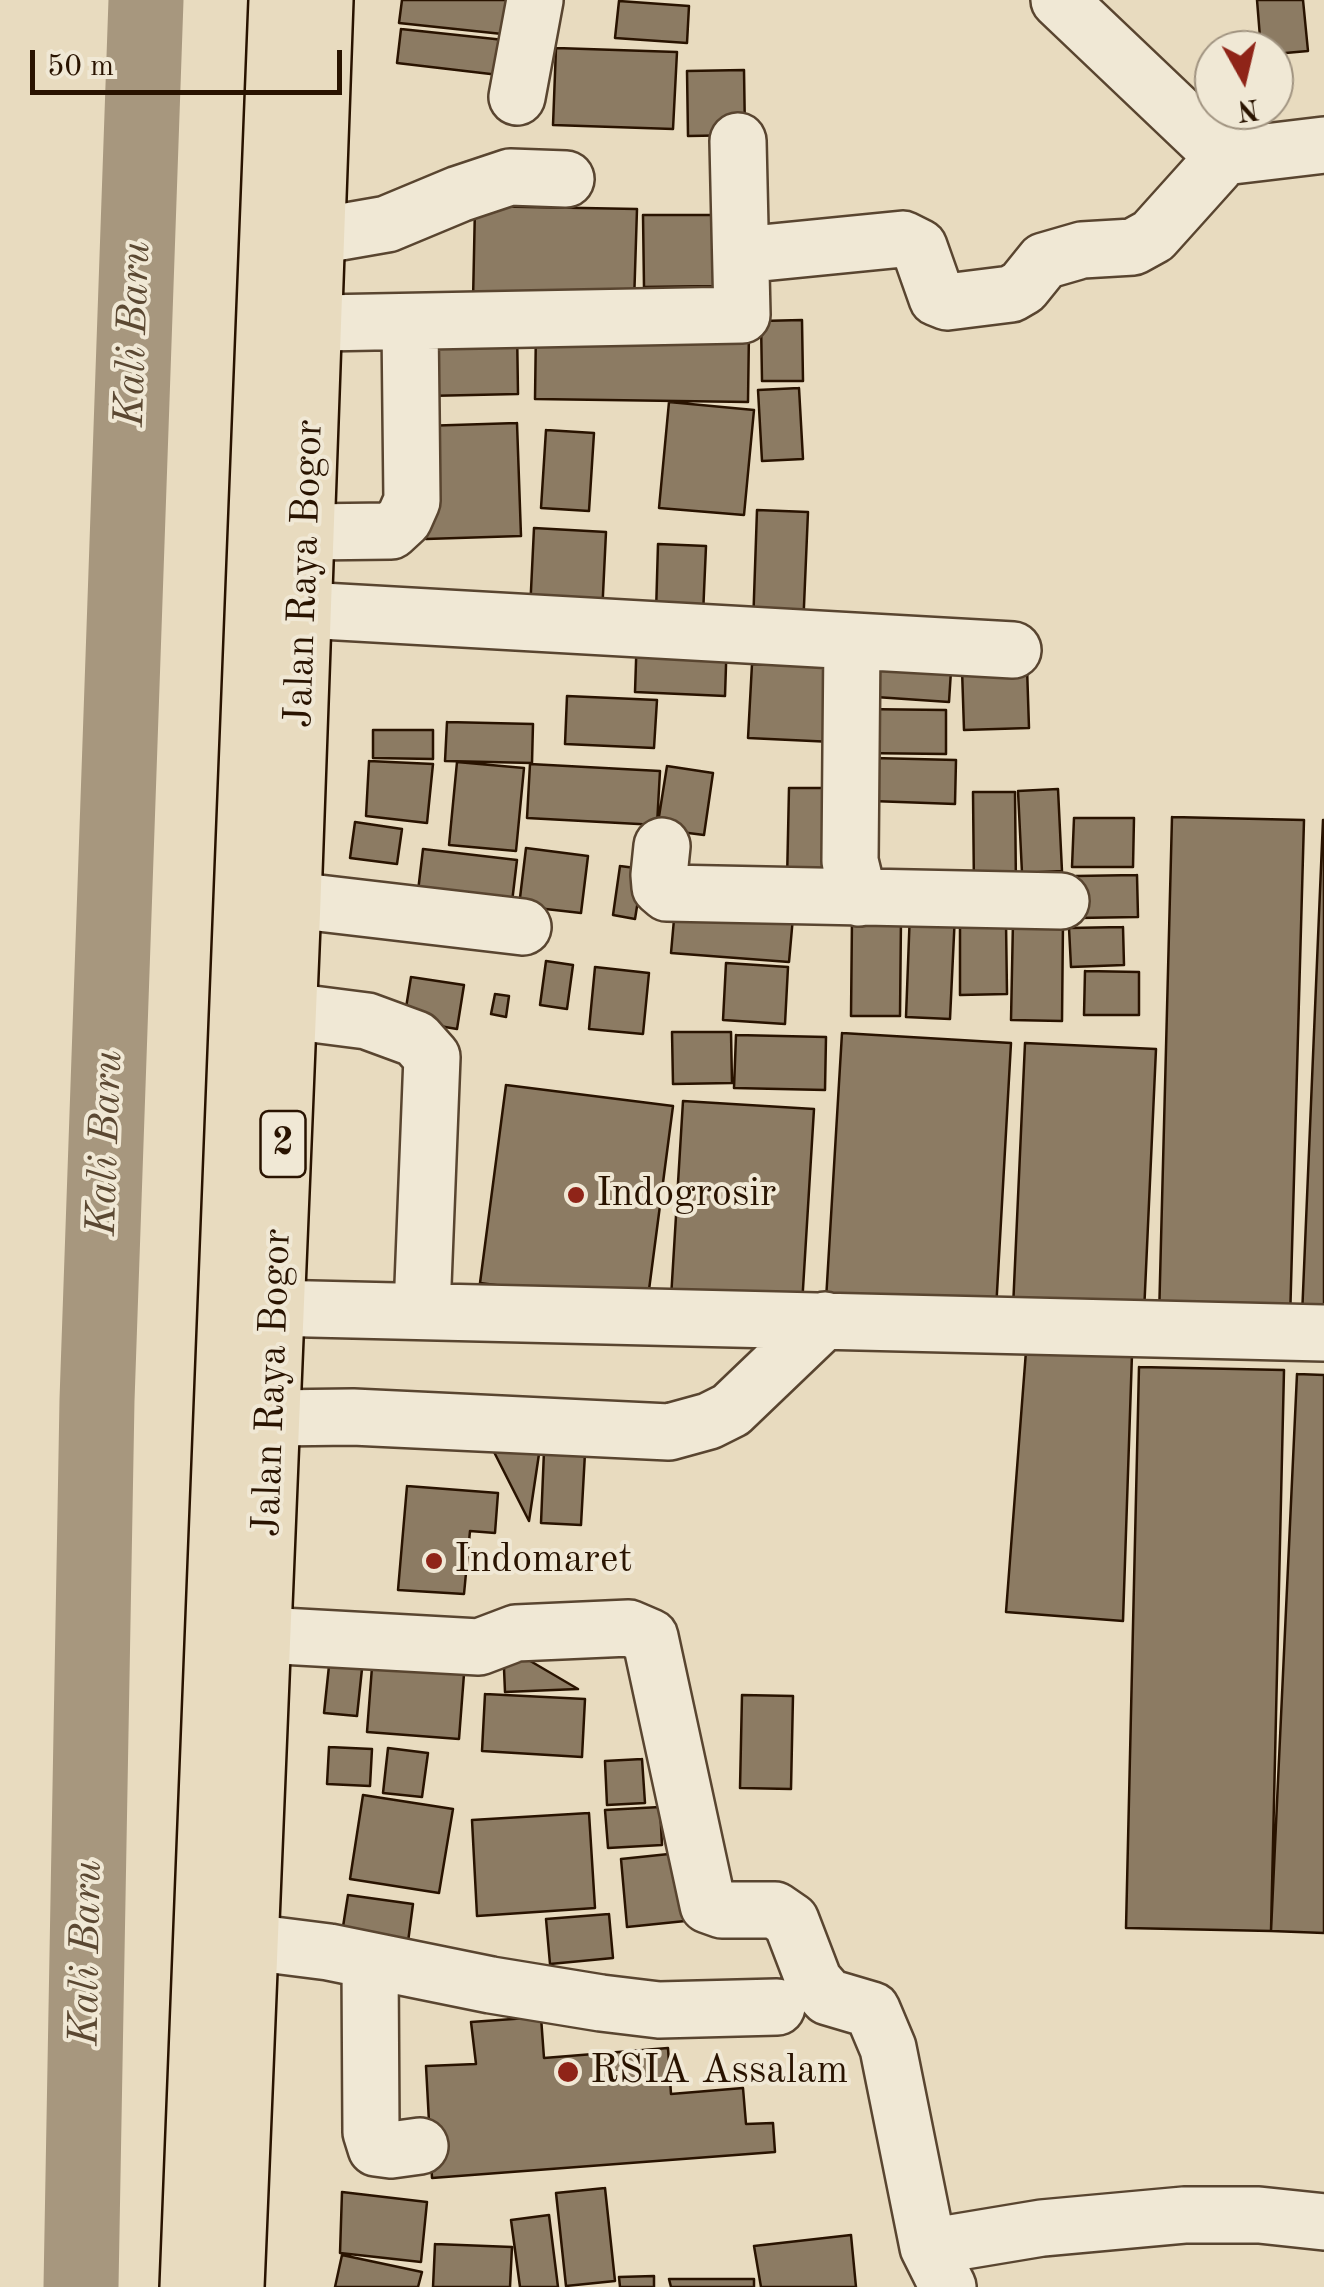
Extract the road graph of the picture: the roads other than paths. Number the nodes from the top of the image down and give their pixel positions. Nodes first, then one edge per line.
1 (277, 0) edge
2 (325, 0) edge
3 (535, 0) edge
4 (1060, 0) edge
5 (517, 97) dead end
6 (738, 141) dead end
7 (1324, 146) edge
8 (1224, 157) junction
9 (566, 178) dead end
10 (318, 236) junction
11 (742, 255) junction
12 (410, 323) junction
13 (290, 324) junction
14 (307, 532) junction
15 (304, 610) junction
16 (852, 641) junction
17 (1013, 650) dead end
18 (662, 846) dead end
19 (859, 898) junction
20 (293, 900) junction
21 (1062, 901) dead end
22 (523, 927) dead end
23 (289, 1011) junction
24 (250, 1307) junction
25 (422, 1310) junction
26 (825, 1320) junction
27 (1324, 1334) edge
28 (272, 1418) junction
29 (263, 1635) junction
30 (250, 1942) junction
31 (370, 1961) junction
32 (776, 2007) dead end
33 (420, 2146) dead end
34 (1324, 2222) edge
35 (938, 2267) edge
36 (188, 2287) edge
37 (236, 2287) edge

1 - 13 highway, Jalan Raya Bogor / 2
2 - 10 highway, Jalan Raya Bogor / 2
3 - 5 street
4 - 8 street
6 - 11 street
7 - 8 street
8 - 11 street
9 - 10 street
10 - 13 highway, Jalan Raya Bogor / 2
11 - 12 street
12 - 13 street
12 - 14 street
13 - 14 highway, Jalan Raya Bogor / 2
13 - 24 highway, Jalan Raya Bogor / 2
14 - 15 highway, Jalan Raya Bogor / 2
15 - 16 street
15 - 20 highway, Jalan Raya Bogor / 2
16 - 17 street
16 - 19 street
18 - 19 street
19 - 21 street
20 - 22 street
20 - 23 highway, Jalan Raya Bogor / 2
23 - 24 highway, Jalan Raya Bogor / 2
23 - 25 street
24 - 25 street
24 - 28 highway, Jalan Raya Bogor / 2
24 - 36 highway, Jalan Raya Bogor / 2
25 - 26 street
26 - 27 street
26 - 28 street
28 - 29 highway, Jalan Raya Bogor / 2
29 - 30 highway, Jalan Raya Bogor / 2
29 - 35 street
30 - 31 street
30 - 37 highway, Jalan Raya Bogor / 2
31 - 32 street
31 - 33 street
34 - 35 street

